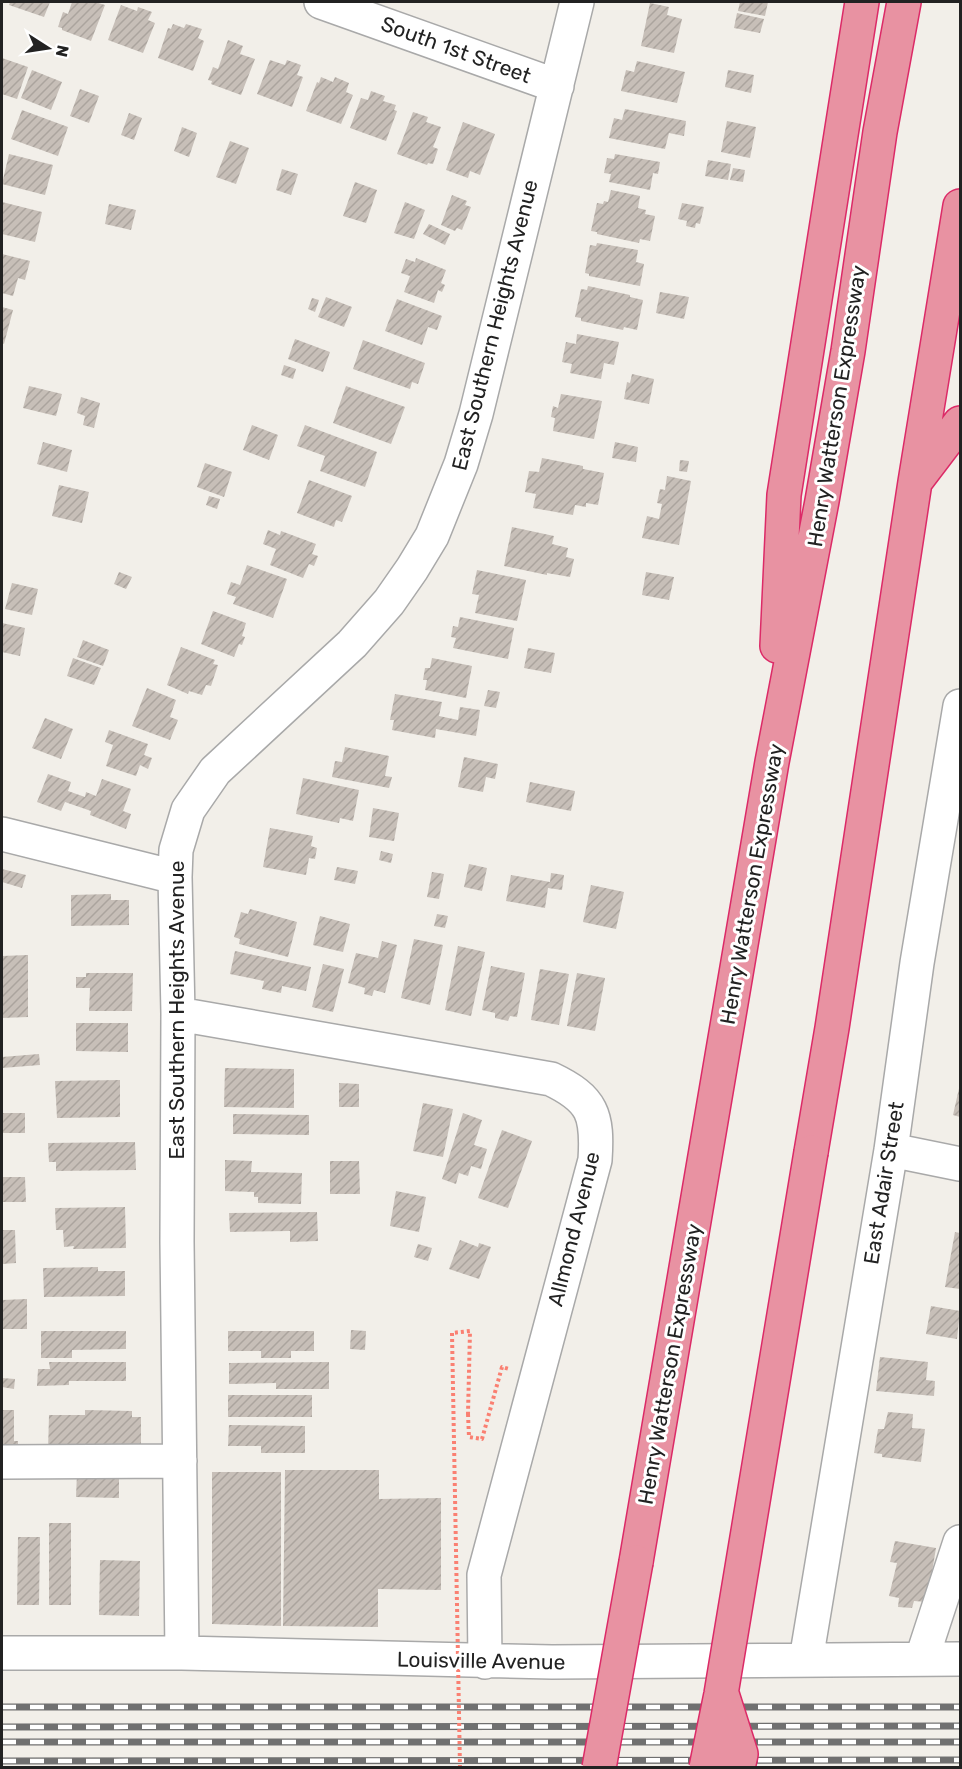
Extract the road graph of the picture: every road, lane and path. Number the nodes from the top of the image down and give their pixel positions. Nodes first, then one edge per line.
1 (321, 2) edge
2 (577, 2) edge
3 (862, 2) edge
4 (904, 2) edge
5 (557, 86) junction
6 (960, 206) edge
7 (960, 423) edge
8 (915, 482) junction
9 (960, 706) edge
10 (771, 762) junction
11 (955, 773) edge
12 (2, 834) edge
13 (174, 877) junction
14 (178, 1014) junction
15 (891, 1150) junction
16 (960, 1164) edge
17 (536, 1375) junction
18 (180, 1461) junction
19 (2, 1462) edge
20 (960, 1542) edge
21 (2, 1653) edge
22 (182, 1653) junction
23 (922, 1658) junction
24 (960, 1659) edge
25 (806, 1660) junction
26 (485, 1662) junction
27 (721, 1694) junction
28 (460, 1767) edge
29 (599, 1767) edge
30 (706, 1767) edge
31 (738, 1767) edge

1 - 5 street, South 1st Street
2 - 5 street, East Southern Heights Avenue
3 - 10 highway
4 - 10 highway, Henry Watterson Expressway
5 - 13 street, East Southern Heights Avenue
6 - 8 highway
7 - 8 highway
8 - 27 highway, bridge
9 - 11 street, East Adair Street
10 - 29 highway, Henry Watterson Expressway, bridge
11 - 15 street, East Adair Street
12 - 13 street
13 - 14 street, East Southern Heights Avenue
14 - 17 street, Allmond Avenue
14 - 18 street, East Southern Heights Avenue
15 - 16 street
15 - 25 street, East Adair Street
17 - 26 street, Allmond Avenue
17 - 28 path, bridge
18 - 19 street
18 - 22 street, East Southern Heights Avenue
20 - 23 street
21 - 22 street, Louisville Avenue
22 - 26 street, Louisville Avenue
23 - 24 street, Louisville Avenue
23 - 25 street, Louisville Avenue
25 - 26 street, Louisville Avenue
27 - 30 highway, bridge
27 - 31 highway, bridge

